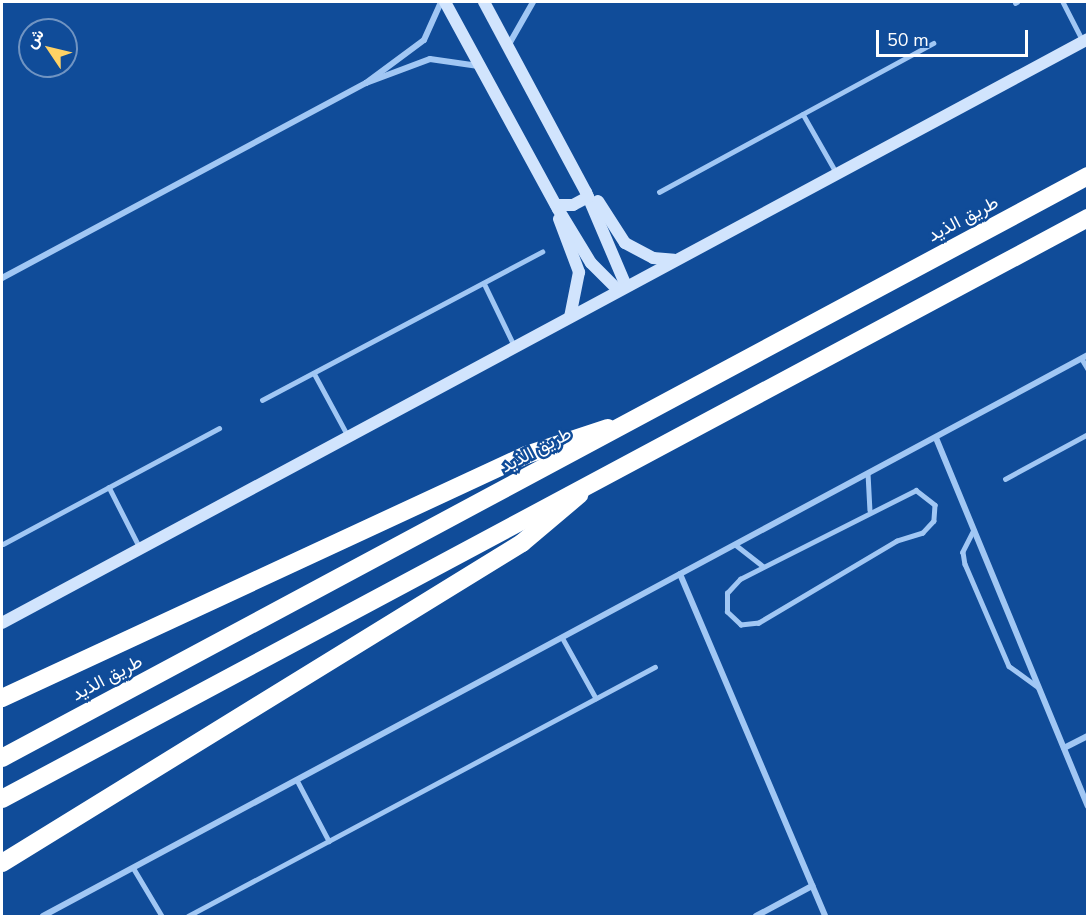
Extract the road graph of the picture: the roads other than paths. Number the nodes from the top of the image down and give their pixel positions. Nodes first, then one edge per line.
1 (443, 2) edge
2 (484, 2) edge
3 (533, 2) edge
4 (1063, 2) edge
5 (1085, 40) edge
6 (933, 43) dead end
7 (508, 47) junction
8 (481, 67) junction
9 (366, 83) junction
10 (803, 114) junction
11 (837, 173) junction
12 (1088, 176) edge
13 (659, 192) dead end
14 (587, 194) junction
15 (557, 207) junction
16 (1088, 218) edge
17 (543, 252) dead end
18 (675, 260) junction
19 (2, 278) edge
20 (484, 283) junction
21 (622, 288) junction
22 (570, 317) junction
23 (515, 347) junction
24 (1085, 357) edge
25 (1088, 369) edge
26 (314, 373) junction
27 (262, 400) dead end
28 (633, 422) junction
29 (219, 428) dead end
30 (1088, 434) edge
31 (348, 436) junction
32 (936, 438) junction
33 (868, 473) junction
34 (1005, 478) dead end
35 (590, 482) junction
36 (109, 487) junction
37 (870, 510) junction
38 (974, 530) junction
39 (3, 544) edge
40 (736, 544) junction
41 (140, 548) junction
42 (763, 567) junction
43 (680, 574) junction
44 (2, 623) edge
45 (562, 637) junction
46 (655, 667) dead end
47 (1039, 688) junction
48 (2, 698) edge
49 (596, 698) junction
50 (1088, 736) edge
51 (1064, 748) junction
52 (2, 758) edge
53 (297, 780) junction
54 (2, 799) edge
55 (1088, 806) edge
56 (329, 841) junction
57 (2, 862) edge
58 (134, 869) junction
59 (812, 886) junction
60 (43, 916) edge
61 (162, 916) edge
62 (188, 916) edge
63 (756, 916) edge
64 (825, 916) edge

1 - 8 street
1 - 9 street
2 - 7 street
3 - 7 street
4 - 5 lane
5 - 11 street
6 - 10 lane
7 - 14 street
8 - 9 street
8 - 15 street
9 - 19 street
10 - 11 lane
10 - 13 lane
11 - 18 street
12 - 28 highway, طريق الذيد
14 - 15 street
14 - 18 street
14 - 21 street
15 - 21 street
15 - 22 street
16 - 35 highway
17 - 20 lane
18 - 21 street
20 - 23 lane
20 - 26 lane
21 - 22 street
22 - 23 street
23 - 31 street
24 - 25 lane
24 - 32 street
26 - 27 lane
26 - 31 lane
28 - 48 highway
28 - 52 highway, طريق الذيد
29 - 36 lane
30 - 34 lane
31 - 41 street
32 - 33 street
32 - 38 street
33 - 37 lane
33 - 40 street
35 - 54 highway
35 - 57 highway
36 - 39 lane
36 - 41 lane
37 - 42 lane
37 - 42 lane
38 - 47 street
38 - 47 lane
40 - 42 lane
40 - 43 street
41 - 44 street
43 - 45 street
43 - 59 street
45 - 49 lane
45 - 53 street
46 - 49 lane
47 - 51 street
49 - 56 lane
50 - 51 street
51 - 55 street
53 - 56 lane
53 - 58 street
56 - 62 lane
58 - 60 street
58 - 61 lane
59 - 63 street
59 - 64 street

